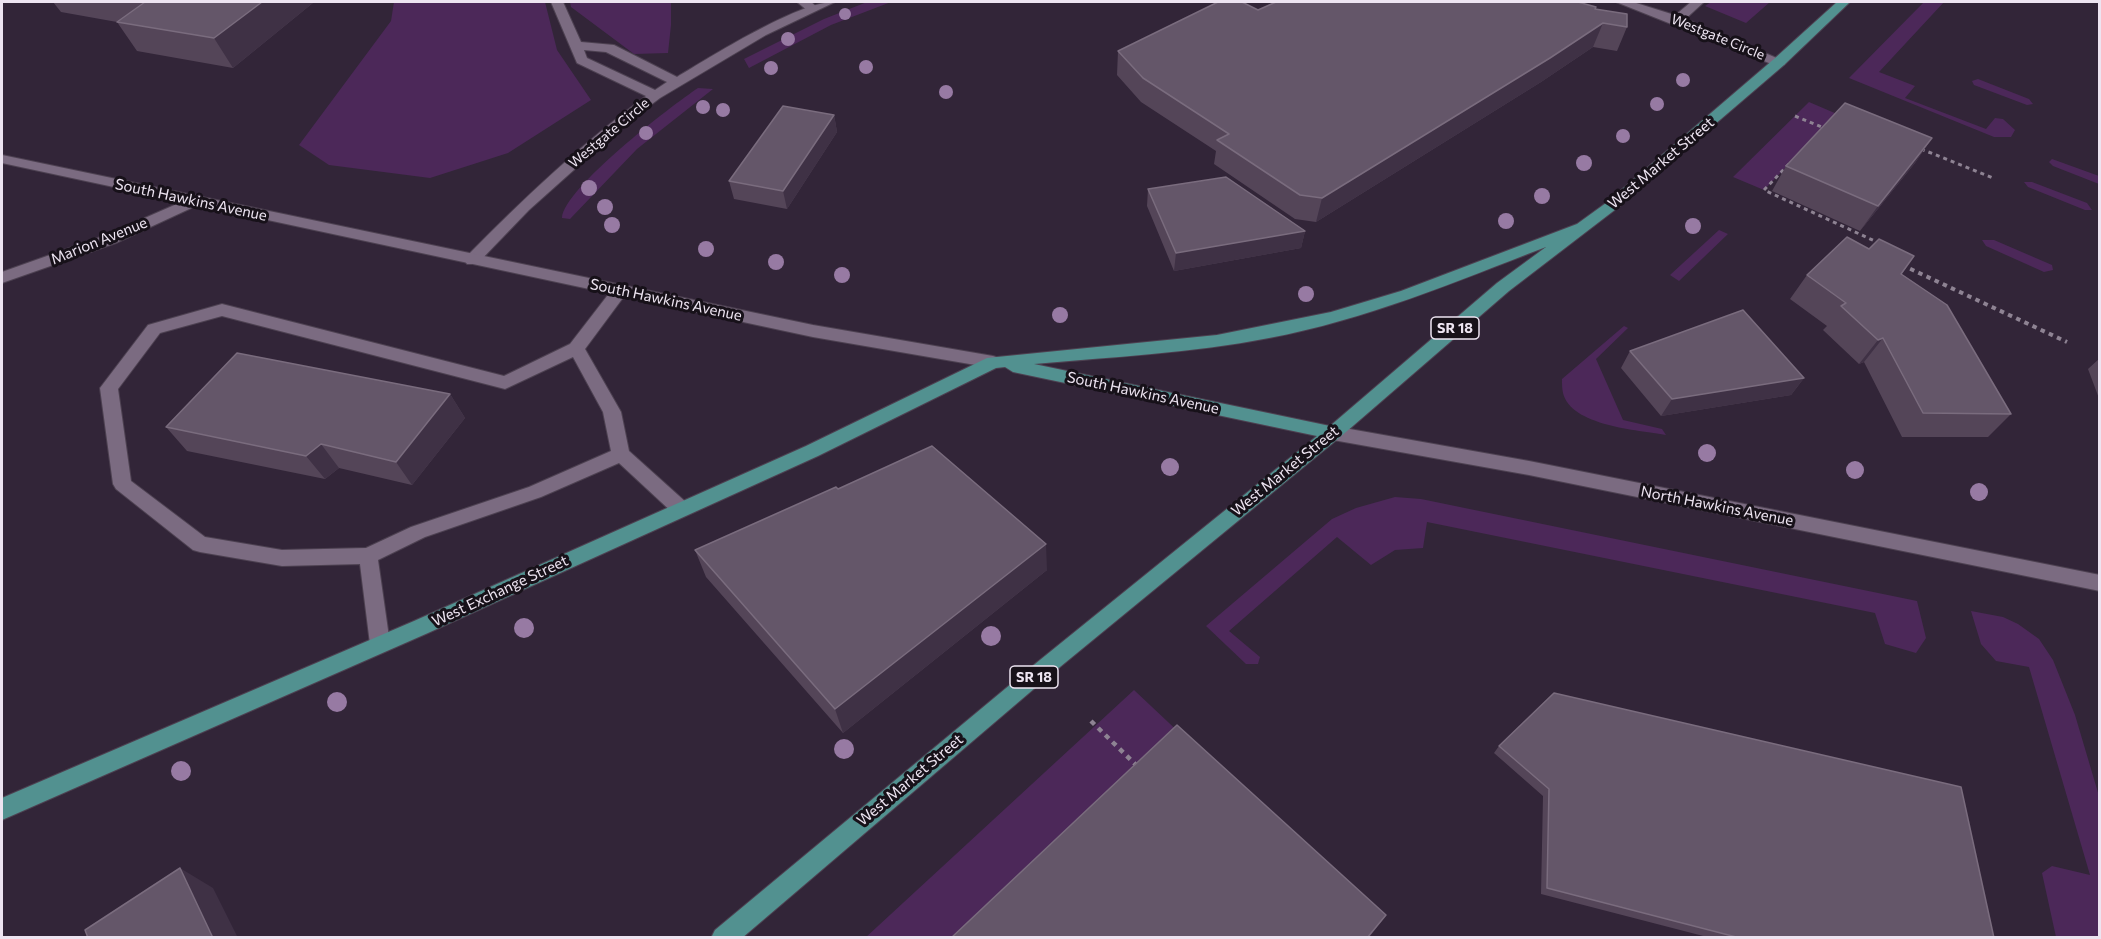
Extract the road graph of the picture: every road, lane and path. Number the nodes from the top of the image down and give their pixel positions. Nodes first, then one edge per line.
1 (556, 2) edge
2 (830, 2) edge
3 (1622, 2) edge
4 (1698, 2) edge
5 (1844, 2) edge
6 (807, 5) edge
7 (1677, 20) junction
8 (577, 46) junction
9 (1779, 62) junction
10 (678, 82) junction
11 (655, 95) junction
12 (1795, 116) dead end
13 (1830, 121) edge
14 (1824, 128) junction
15 (1816, 136) edge
16 (1920, 148) edge
17 (2, 159) edge
18 (1794, 159) edge
19 (1993, 178) dead end
20 (195, 201) junction
21 (1581, 228) junction
22 (1886, 246) edge
23 (472, 260) junction
24 (1900, 264) edge
25 (2, 278) edge
26 (621, 291) junction
27 (2067, 342) dead end
28 (576, 348) junction
29 (993, 362) junction
30 (1333, 433) junction
31 (621, 454) junction
32 (681, 509) junction
33 (368, 556) junction
34 (2099, 584) edge
35 (380, 644) junction
36 (1091, 721) dead end
37 (1145, 774) edge
38 (2, 809) edge
39 (723, 938) edge

1 - 8 street
2 - 6 street, Westgate Circle
3 - 7 street, Westgate Circle
4 - 7 street
5 - 9 main road, West Market Street / SR 18
6 - 10 street, Westgate Circle
7 - 9 street, Westgate Circle
8 - 10 street
8 - 11 street
9 - 21 main road, West Market Street / SR 18
10 - 11 street, Westgate Circle
11 - 23 street, Westgate Circle
12 - 14 path
13 - 14 path
14 - 15 path
16 - 19 path
17 - 20 street, South Hawkins Avenue
18 - 22 path
20 - 23 street, South Hawkins Avenue
20 - 25 street, Marion Avenue
21 - 29 main road
21 - 30 main road, West Market Street / SR 18
23 - 26 street, South Hawkins Avenue
24 - 27 path
26 - 28 street
26 - 29 street, South Hawkins Avenue
28 - 31 street
28 - 33 street
29 - 30 main road, South Hawkins Avenue
29 - 32 main road, West Exchange Street
30 - 34 street, North Hawkins Avenue
30 - 39 main road, West Market Street / SR 18
31 - 32 street
31 - 33 street
32 - 35 main road, West Exchange Street
33 - 35 street
35 - 38 main road, West Exchange Street
36 - 37 path

